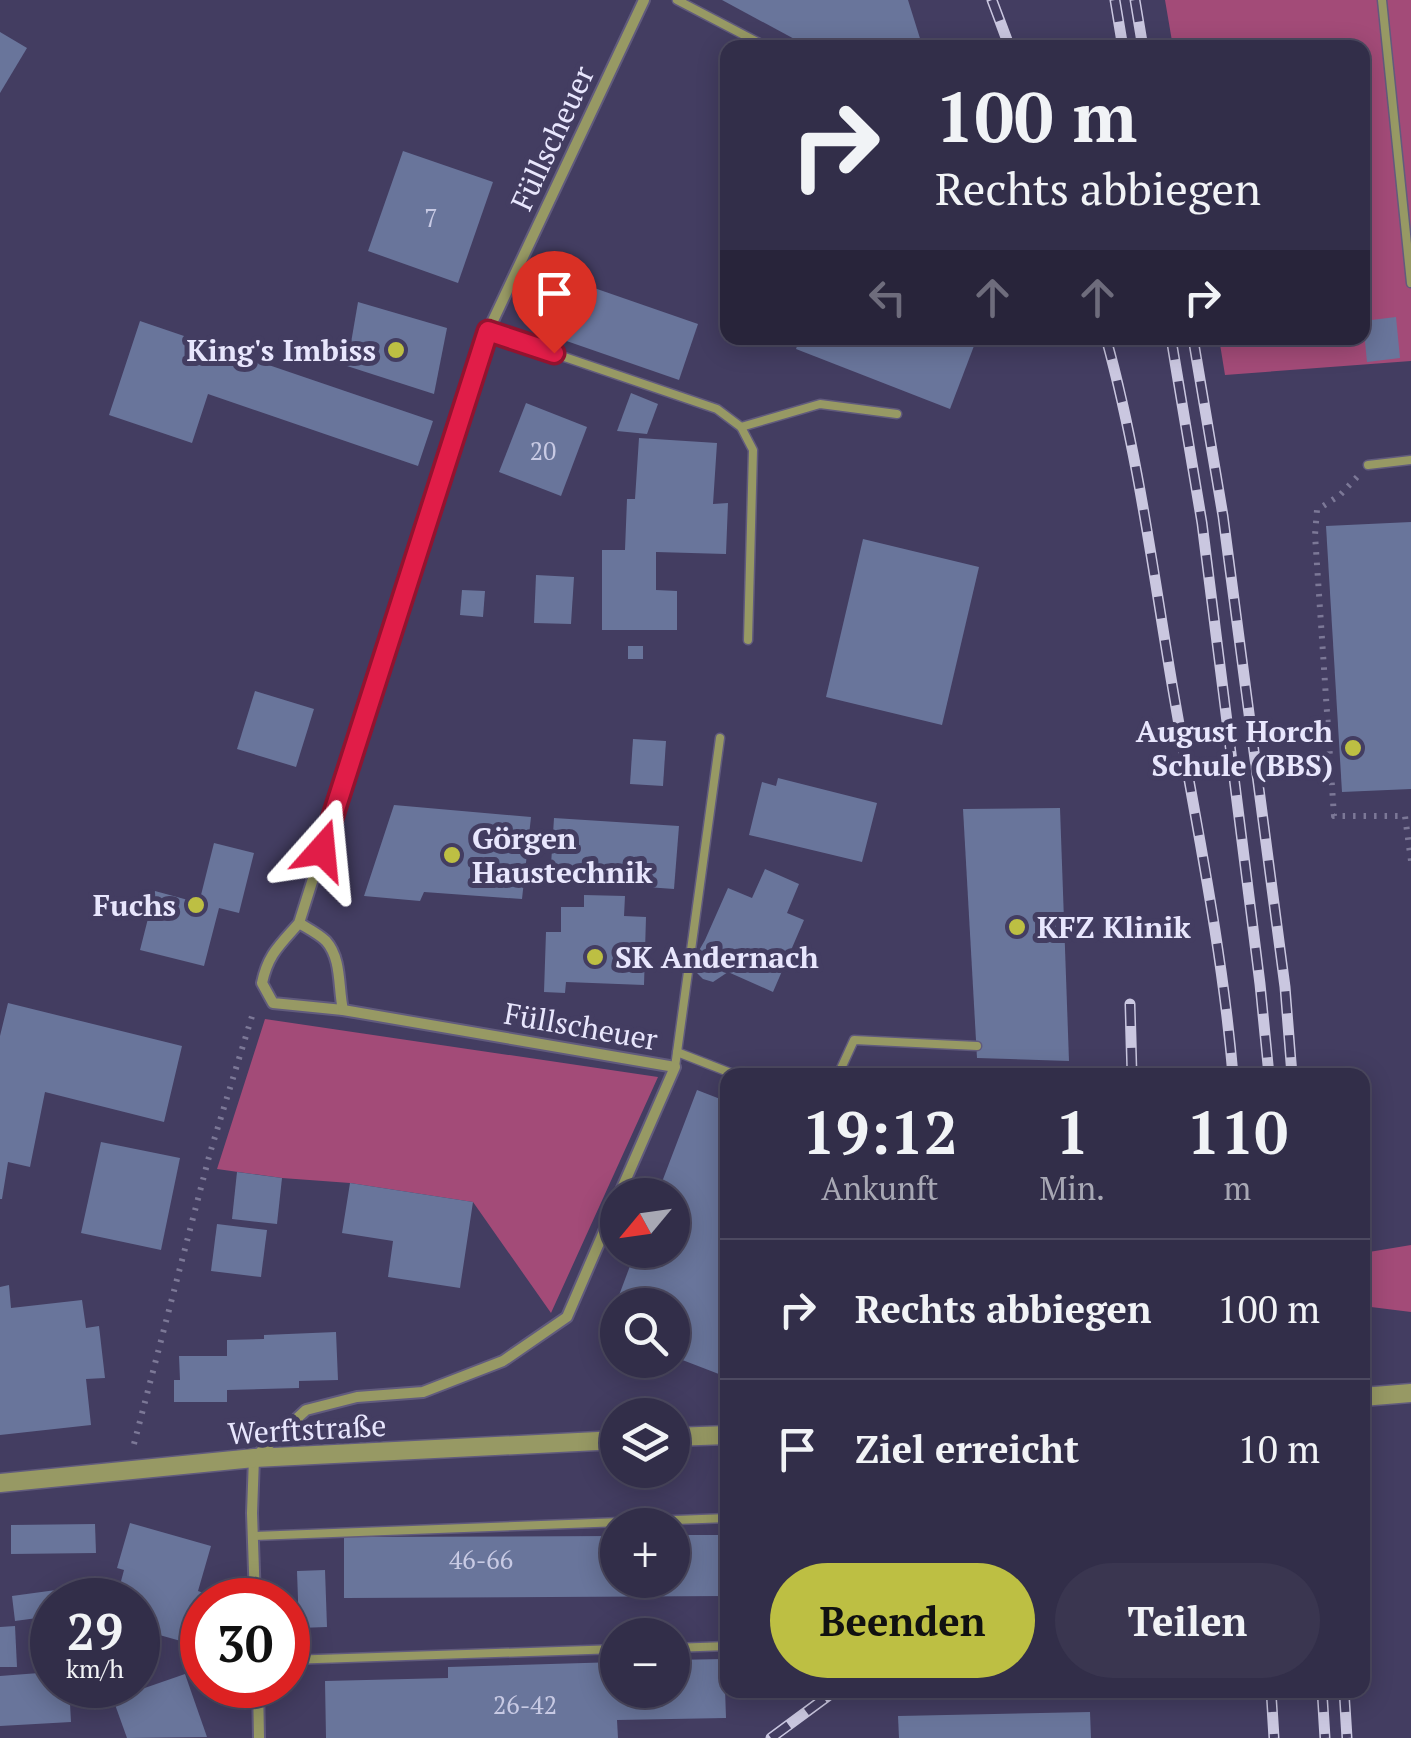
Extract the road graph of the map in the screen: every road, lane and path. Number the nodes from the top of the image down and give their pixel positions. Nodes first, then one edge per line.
1 (644, 0) edge
2 (677, 0) edge
3 (1382, 0) edge
4 (754, 40) edge
5 (1411, 283) edge
6 (488, 331) junction
7 (897, 414) dead end
8 (741, 426) junction
9 (1411, 460) edge
10 (1368, 465) joint
11 (748, 640) dead end
12 (720, 738) dead end
13 (1411, 860) edge
14 (299, 923) junction
15 (262, 983) junction
16 (342, 1010) junction
17 (976, 1046) dead end
18 (677, 1052) junction
19 (675, 1068) junction
20 (841, 1068) edge
21 (720, 1069) edge
22 (626, 1178) edge
23 (600, 1239) edge
24 (1411, 1393) edge
25 (1370, 1396) edge
26 (720, 1434) edge
27 (690, 1436) edge
28 (600, 1441) edge
29 (254, 1458) junction
30 (128, 1471) junction
31 (0, 1483) edge
32 (720, 1518) edge
33 (254, 1536) junction
34 (255, 1578) edge
35 (720, 1646) edge
36 (690, 1647) edge
37 (600, 1650) edge
38 (310, 1659) edge
39 (258, 1708) edge
40 (259, 1738) edge

1 - 6 street, Füllscheuer
2 - 4 lane
3 - 5 lane
6 - 8 lane
6 - 14 street, Füllscheuer
7 - 8 lane
8 - 11 lane
9 - 10 lane
10 - 13 path
12 - 18 lane
14 - 15 street, Füllscheuer
14 - 16 street
15 - 16 street, Füllscheuer
15 - 30 path
16 - 19 street, Füllscheuer
17 - 20 lane
18 - 19 lane
18 - 21 lane
19 - 22 street, Füllscheuer
23 - 29 street, Füllscheuer
24 - 25 street
26 - 27 street
28 - 29 street, Werftstraße
29 - 30 street, Werftstraße
29 - 33 street
30 - 31 street, Werftstraße
32 - 33 lane
33 - 34 street
35 - 36 lane
37 - 38 lane
39 - 40 street

